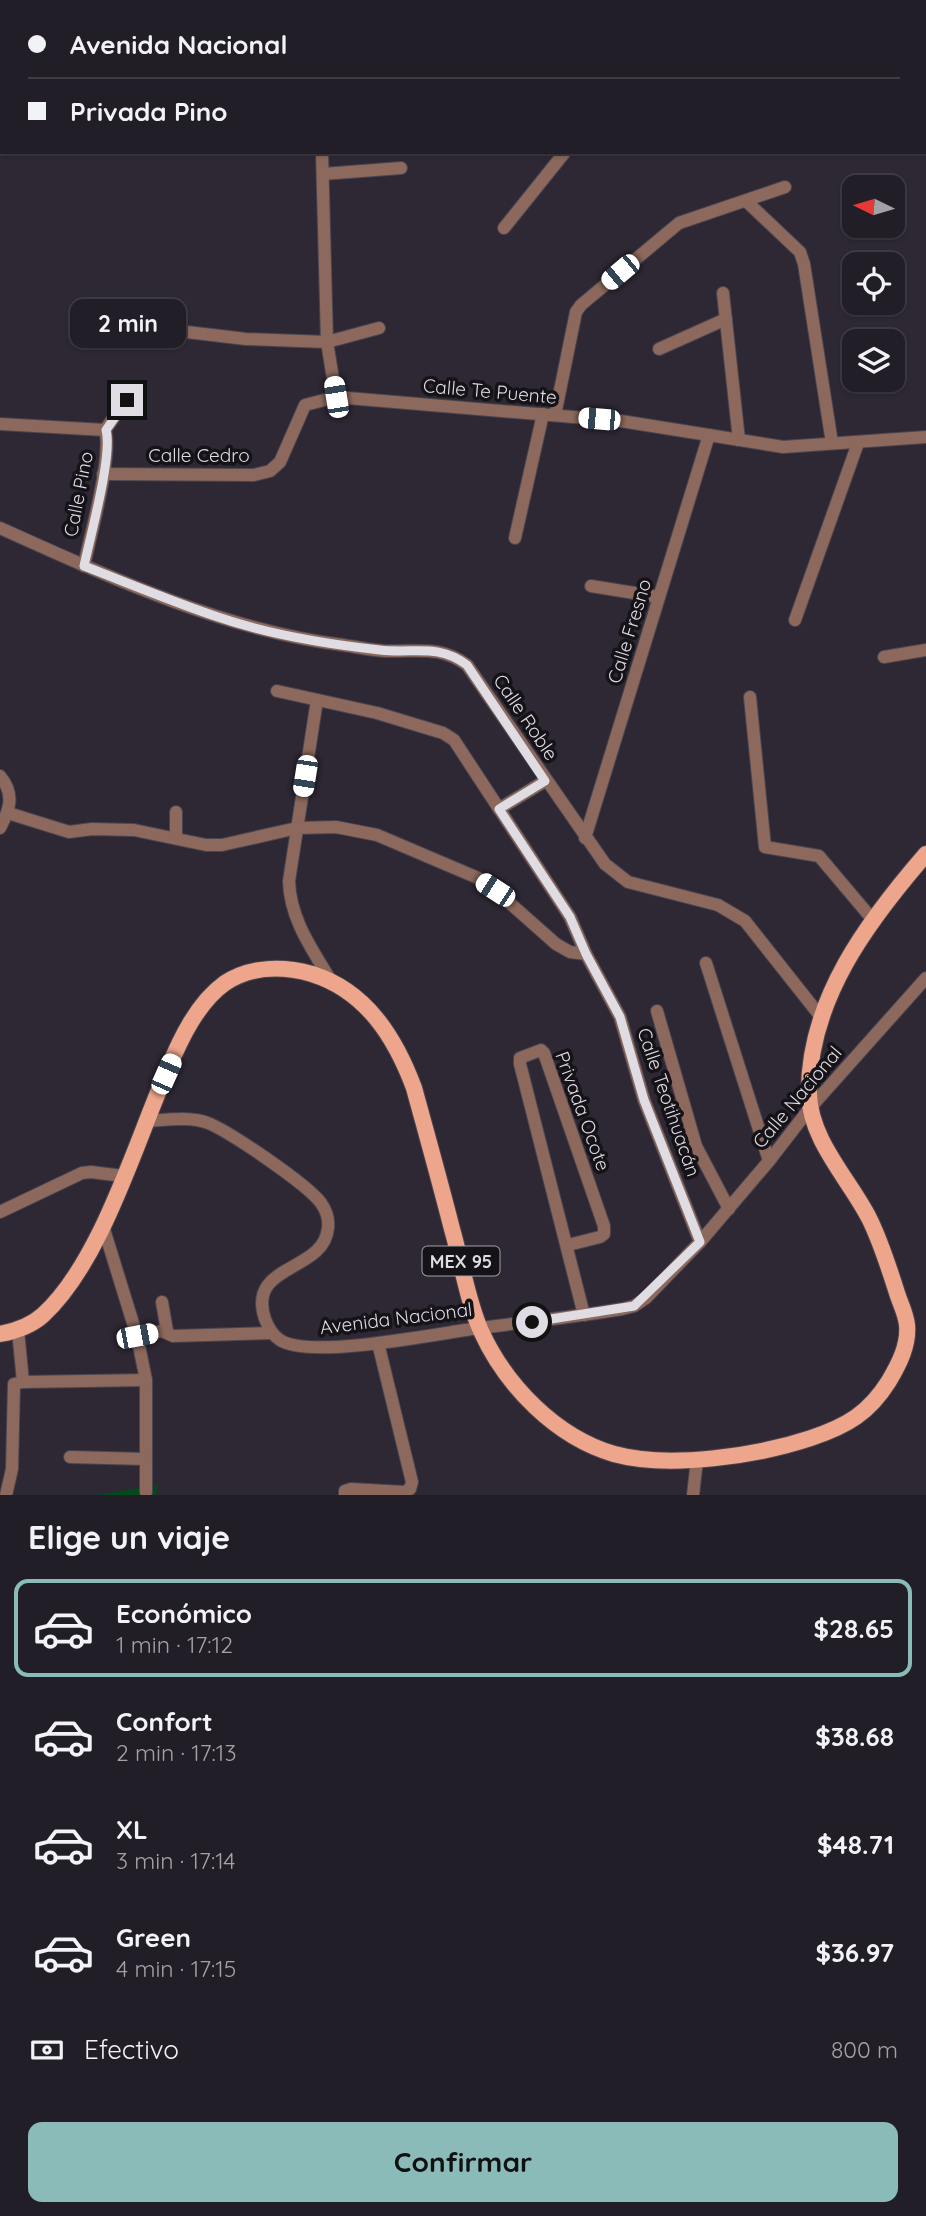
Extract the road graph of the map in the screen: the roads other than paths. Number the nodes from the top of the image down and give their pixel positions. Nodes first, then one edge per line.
1 (322, 154) edge
2 (563, 154) edge
3 (401, 168) dead end
4 (323, 174) junction
5 (785, 187) dead end
6 (746, 201) junction
7 (504, 228) dead end
8 (723, 293) dead end
9 (726, 319) junction
10 (136, 326) dead end
11 (379, 328) dead end
12 (327, 342) junction
13 (659, 349) dead end
14 (336, 397) junction
15 (127, 400) dead end
16 (549, 415) junction
17 (0, 424) edge
18 (106, 430) junction
19 (709, 435) junction
20 (926, 437) edge
21 (739, 440) junction
22 (832, 443) junction
23 (858, 443) junction
24 (103, 474) junction
25 (0, 528) edge
26 (515, 538) dead end
27 (84, 566) junction
28 (591, 586) dead end
29 (659, 597) junction
30 (795, 620) dead end
31 (926, 650) edge
32 (884, 657) dead end
33 (277, 691) dead end
34 (750, 697) dead end
35 (317, 700) junction
36 (0, 776) edge
37 (545, 781) junction
38 (499, 809) junction
39 (176, 812) dead end
40 (8, 813) junction
41 (0, 828) edge
42 (298, 828) junction
43 (176, 838) junction
44 (585, 838) junction
45 (926, 854) edge
46 (873, 920) junction
47 (586, 954) junction
48 (706, 963) dead end
49 (926, 978) edge
50 (331, 981) junction
51 (657, 1011) dead end
52 (821, 1017) junction
53 (810, 1108) junction
54 (145, 1121) junction
55 (769, 1161) junction
56 (123, 1176) junction
57 (729, 1209) junction
58 (0, 1212) edge
59 (103, 1226) junction
60 (700, 1242) junction
61 (568, 1245) junction
62 (162, 1302) dead end
63 (584, 1315) junction
64 (479, 1328) junction
65 (18, 1330) junction
66 (167, 1331) junction
67 (272, 1333) junction
68 (0, 1334) edge
69 (137, 1336) junction
70 (378, 1343) junction
71 (146, 1380) junction
72 (19, 1383) junction
73 (70, 1457) dead end
74 (145, 1459) junction
75 (697, 1460) junction
76 (146, 1492) dead end
77 (380, 1493) edge
78 (6, 1495) edge
79 (345, 1495) edge
80 (693, 1495) edge

1 - 4 street
2 - 7 street
3 - 4 street
4 - 12 street
5 - 6 street
6 - 16 street
6 - 22 street
8 - 9 street
9 - 13 street
9 - 21 street
10 - 12 street
11 - 12 street
12 - 14 street
14 - 16 street, Calle Te Puente
14 - 24 street, Calle Cedro
15 - 18 street
16 - 19 street, Calle Te Puente
16 - 26 street
17 - 18 street
18 - 24 street, Calle Pino
19 - 21 street, Calle Te Puente
19 - 29 street, Calle Fresno
20 - 23 street, Calle Te Puente
21 - 22 street, Calle Te Puente
22 - 23 street, Calle Te Puente
23 - 30 street
24 - 27 street, Calle Pino
25 - 27 street, Calle Roble
27 - 37 street, Calle Roble
28 - 29 street
29 - 44 street, Calle Fresno
31 - 32 street
33 - 35 street, Calle Teotihuacán
34 - 46 street
35 - 38 street, Calle Teotihuacán
35 - 42 street
36 - 40 street
37 - 38 street
37 - 44 street, Calle Roble
38 - 47 street, Calle Teotihuacán
39 - 43 street
40 - 41 street
40 - 43 street
42 - 43 street
42 - 47 street
42 - 50 street
44 - 52 street, Calle Roble
45 - 46 main road, MEX 95
46 - 52 main road, MEX 95
47 - 60 street, Calle Teotihuacán
48 - 55 street
49 - 53 street, Calle Nacional
50 - 54 main road, MEX 95
50 - 64 main road, MEX 95
51 - 57 street
52 - 53 main road, MEX 95
53 - 55 street, Calle Nacional
53 - 75 main road, MEX 95
54 - 56 main road, MEX 95
54 - 67 street
55 - 57 street, Calle Nacional
56 - 58 street
56 - 59 main road, MEX 95
57 - 60 street, Calle Nacional
59 - 65 main road, MEX 95
59 - 69 street
60 - 63 street, Avenida Nacional
61 - 61 street, Privada Ocote
61 - 63 street, Privada Ocote
62 - 66 street
63 - 64 street, Avenida Nacional
64 - 70 street, Avenida Nacional
64 - 75 main road, MEX 95
65 - 68 main road, MEX 95
65 - 72 street
66 - 67 street
66 - 69 street
67 - 70 street, Avenida Nacional
69 - 71 street
70 - 77 street
71 - 72 street
71 - 74 street
72 - 78 street
73 - 74 street
74 - 76 street
75 - 80 street
77 - 79 street

